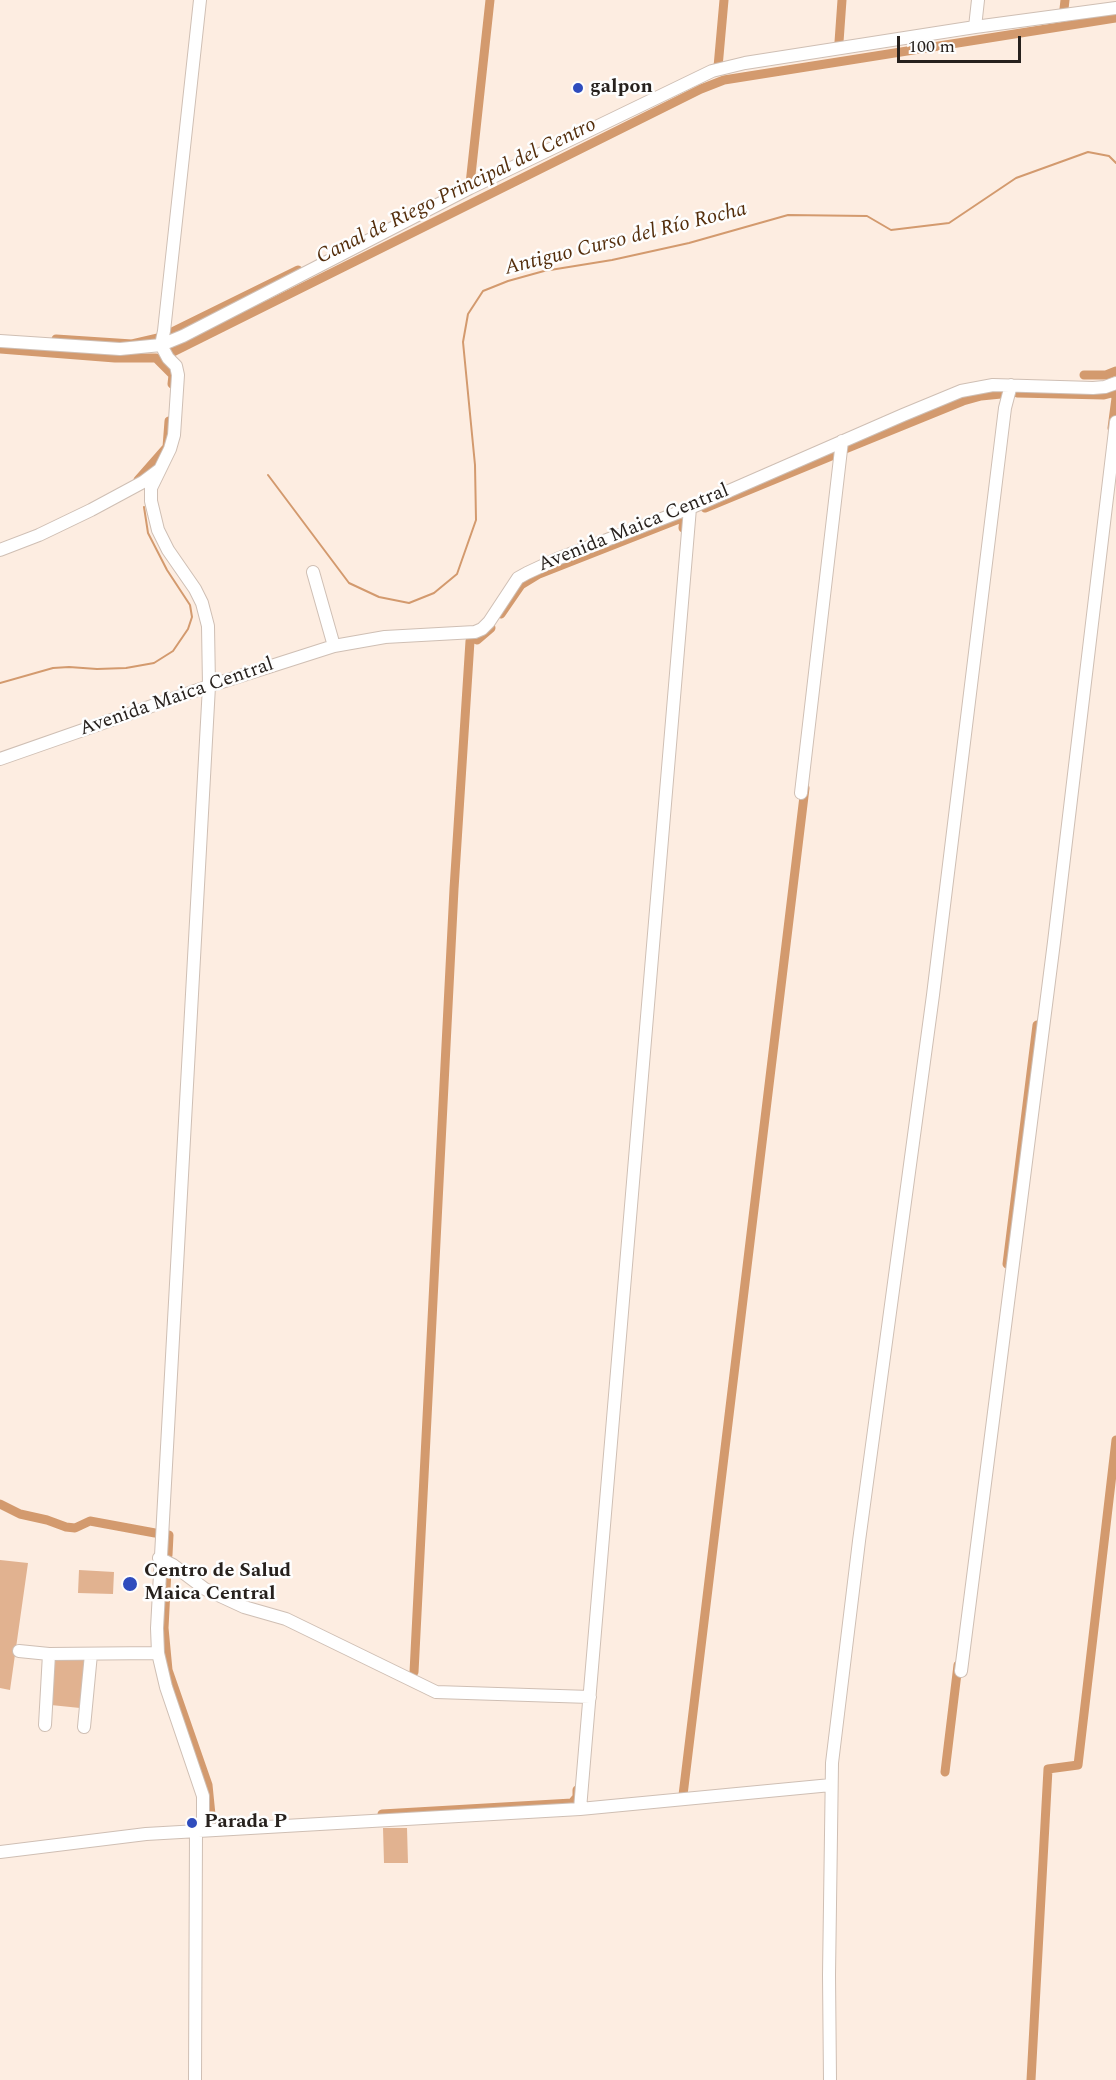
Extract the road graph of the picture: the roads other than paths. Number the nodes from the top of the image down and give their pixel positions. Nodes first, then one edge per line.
1 (200, 0) edge
2 (978, 0) edge
3 (1116, 8) edge
4 (975, 27) junction
5 (0, 340) edge
6 (161, 345) junction
7 (1116, 383) edge
8 (1011, 385) junction
9 (1116, 422) edge
10 (842, 441) junction
11 (160, 468) junction
12 (690, 508) junction
13 (0, 550) edge
14 (313, 572) dead end
15 (334, 646) junction
16 (209, 686) junction
17 (0, 759) edge
18 (801, 793) dead end
19 (159, 1558) junction
20 (19, 1651) dead end
21 (158, 1653) junction
22 (49, 1654) junction
23 (91, 1654) junction
24 (961, 1671) dead end
25 (590, 1697) junction
26 (45, 1725) dead end
27 (84, 1726) dead end
28 (831, 1785) junction
29 (580, 1809) junction
30 (199, 1830) junction
31 (0, 1852) edge
32 (195, 2080) edge
33 (830, 2080) edge

1 - 6 street
2 - 4 street
3 - 4 street
4 - 6 street
5 - 6 street
6 - 11 street
7 - 8 street, Avenida Maica Central
8 - 10 street, Avenida Maica Central
8 - 28 street
9 - 24 street
10 - 12 street, Avenida Maica Central
10 - 18 street
11 - 13 street
11 - 16 street
12 - 15 street, Avenida Maica Central
12 - 25 street
14 - 15 street
15 - 16 street, Avenida Maica Central
16 - 17 street, Avenida Maica Central
16 - 19 street
19 - 21 street
19 - 25 street
20 - 22 street
21 - 23 street
21 - 30 street
22 - 23 street
22 - 26 street
23 - 27 street
25 - 29 street
28 - 29 street
28 - 33 street
29 - 30 street
30 - 31 street
30 - 32 street

